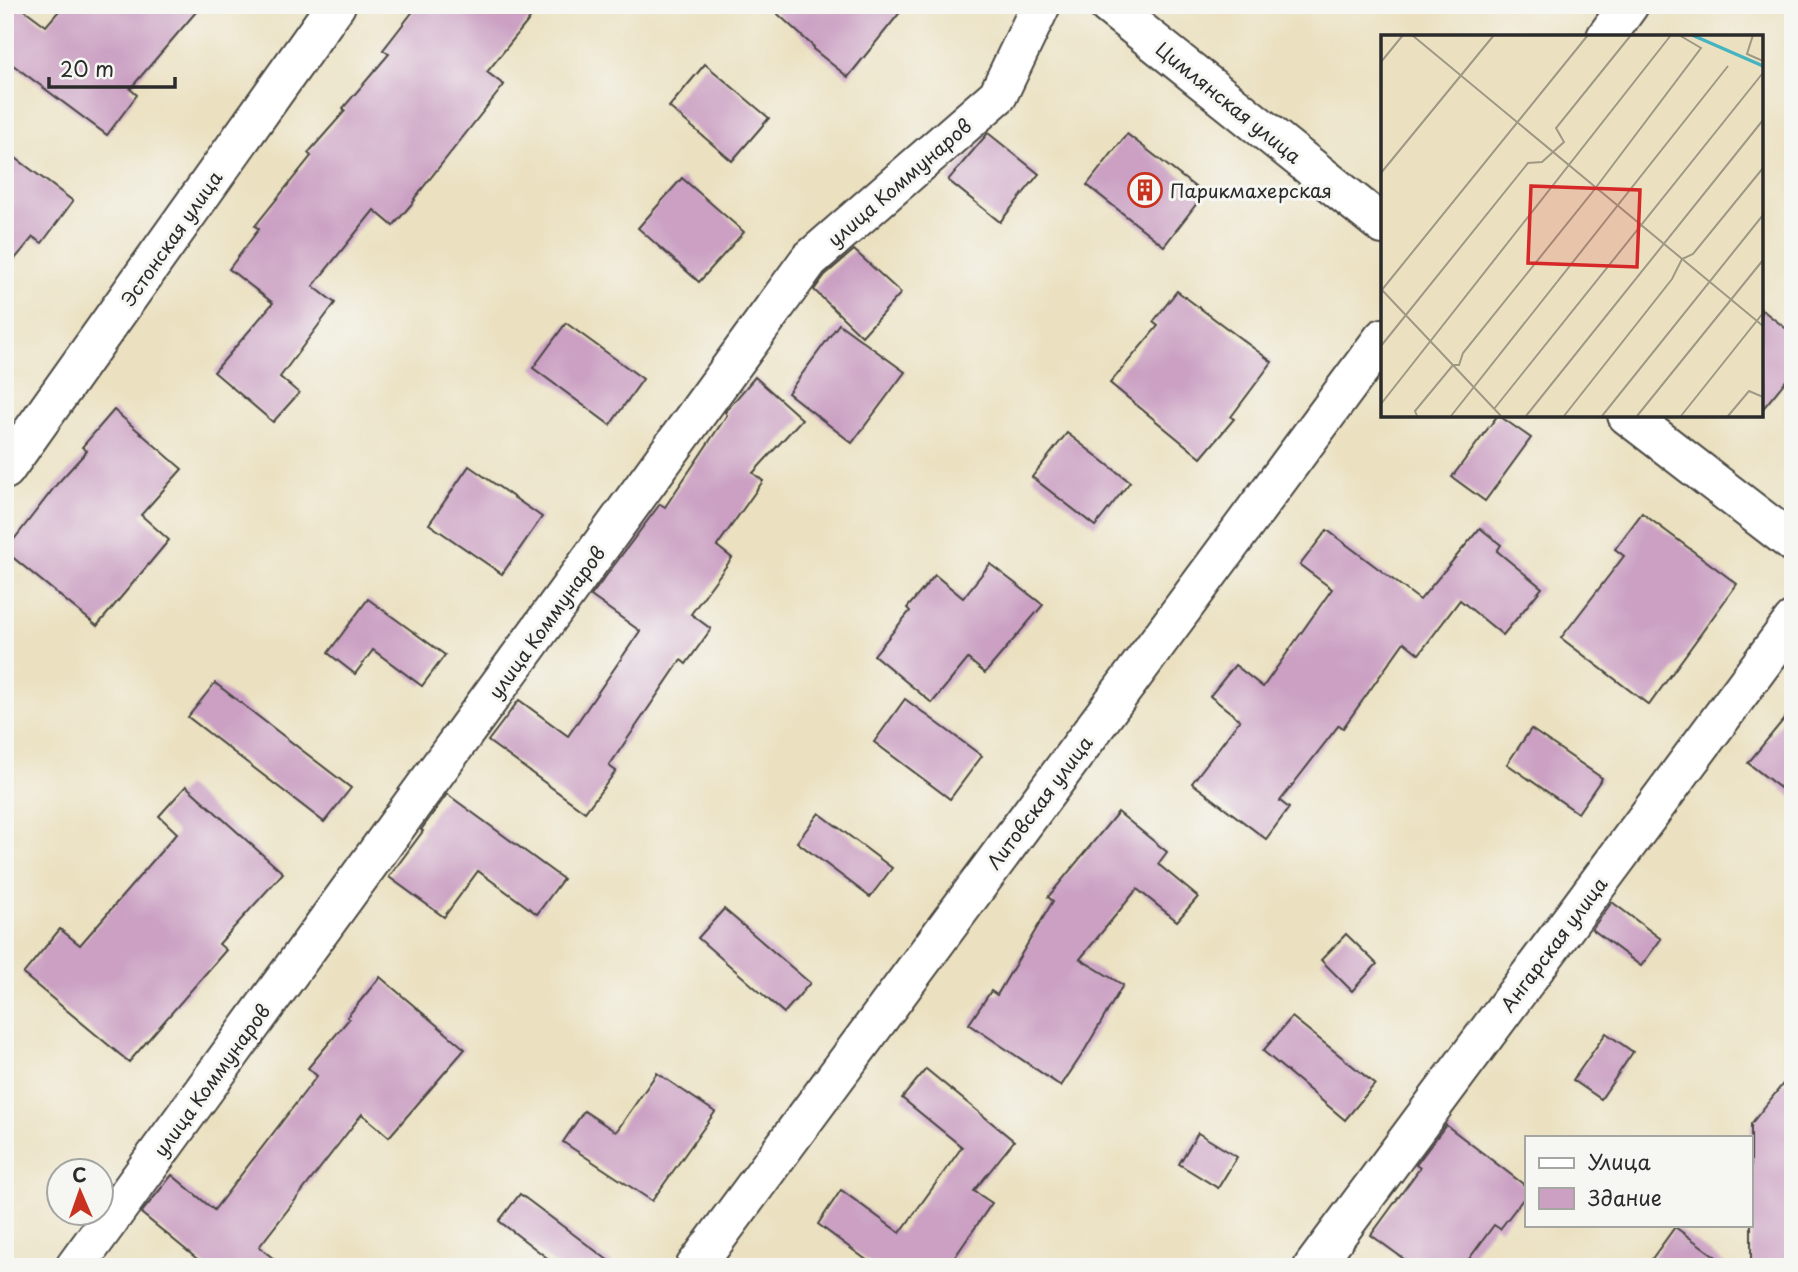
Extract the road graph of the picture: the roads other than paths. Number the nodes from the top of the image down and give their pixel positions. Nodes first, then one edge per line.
1 (336, 5) edge
2 (1041, 5) edge
3 (1108, 5) edge
4 (1629, 5) edge
5 (1607, 35) edge
6 (1381, 223) edge
7 (1381, 341) edge
8 (1628, 416) edge
9 (5, 470) edge
10 (1793, 543) edge
11 (1793, 621) edge
12 (75, 1267) edge
13 (695, 1267) edge
14 (1312, 1267) edge

1 - 9 street, Эстонская улица
2 - 12 street, улица Коммунаров
3 - 6 street, Цимлянская улица
4 - 5 street
7 - 13 street, Литовская улица
8 - 10 street
11 - 14 street, Ангарская улица

